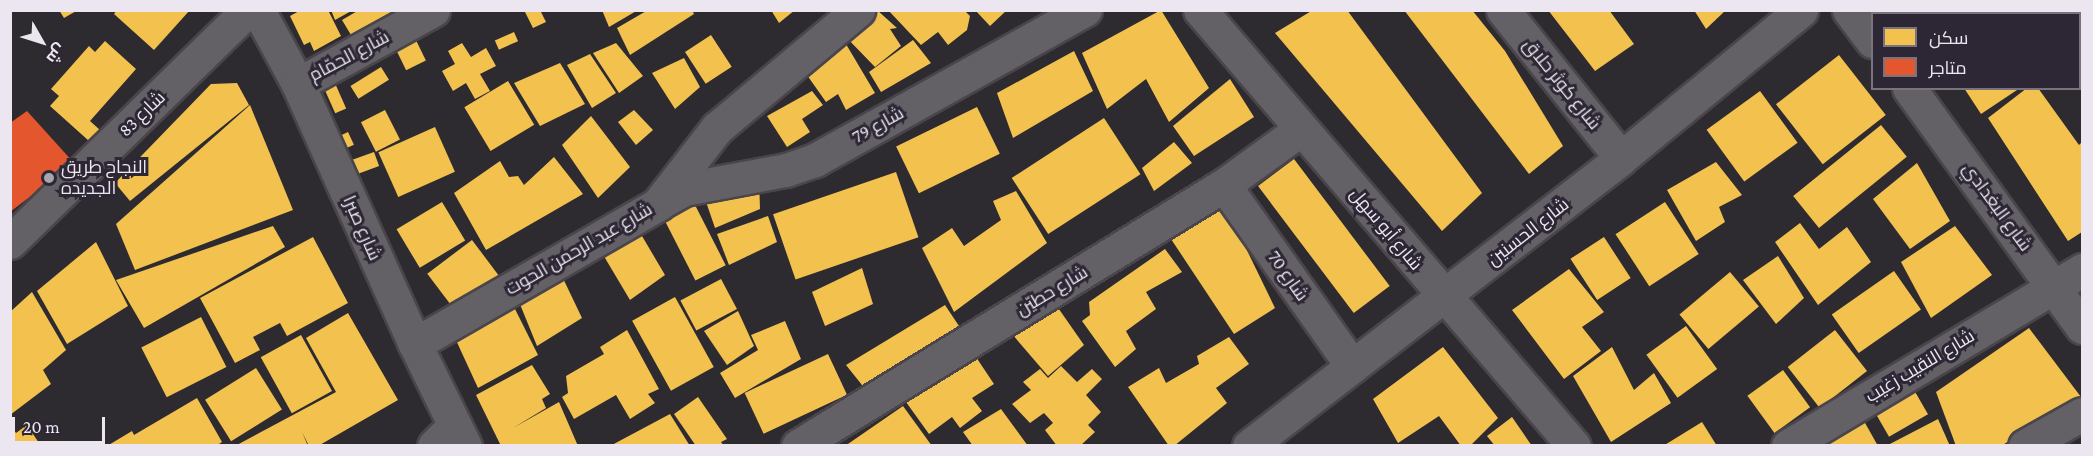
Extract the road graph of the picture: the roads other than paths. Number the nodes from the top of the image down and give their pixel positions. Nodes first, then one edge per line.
1 (248, 10) edge
2 (258, 10) edge
3 (433, 10) edge
4 (858, 10) edge
5 (1084, 10) edge
6 (1200, 10) edge
7 (1503, 10) edge
8 (1801, 10) edge
9 (1849, 10) edge
10 (1871, 40) edge
11 (298, 84) junction
12 (1911, 90) edge
13 (1301, 129) junction
14 (1621, 158) junction
15 (1224, 185) junction
16 (658, 204) junction
17 (10, 242) edge
18 (2082, 270) edge
19 (2054, 287) junction
20 (1444, 297) junction
21 (2082, 327) edge
22 (415, 344) junction
23 (1352, 366) junction
24 (2082, 414) edge
25 (451, 439) edge
26 (798, 446) edge
27 (1249, 446) edge
28 (1574, 446) edge
29 (1788, 446) edge
30 (2025, 446) edge

1 - 17 street, شارع 83
2 - 11 street, شارع صبرا
3 - 11 street, شارع الحمّام
4 - 16 street, شارع عبد الرحمن الحوت
5 - 16 street, شارع 79
6 - 13 street, شارع أبو سهل
7 - 14 street, شارع كوثر حلاق
8 - 14 street, شارع الحسنين
9 - 10 street
11 - 22 street, شارع صبرا
12 - 19 street, شارع البغدادي
13 - 15 street, شارع حطيّن
13 - 20 street, شارع أبو سهل
14 - 20 street, شارع الحسنين
15 - 23 street, شارع 70
15 - 26 street, شارع حطيّن
16 - 22 street, شارع عبد الرحمن الحوت
18 - 19 street, شارع النقيب زغيب
19 - 21 street, شارع البغدادي
19 - 29 street, شارع النقيب زغيب
20 - 23 street, شارع الحسنين
20 - 28 street, شارع أبو سهل
22 - 25 street, شارع صبرا
23 - 27 street, شارع الحسنين
24 - 30 street

